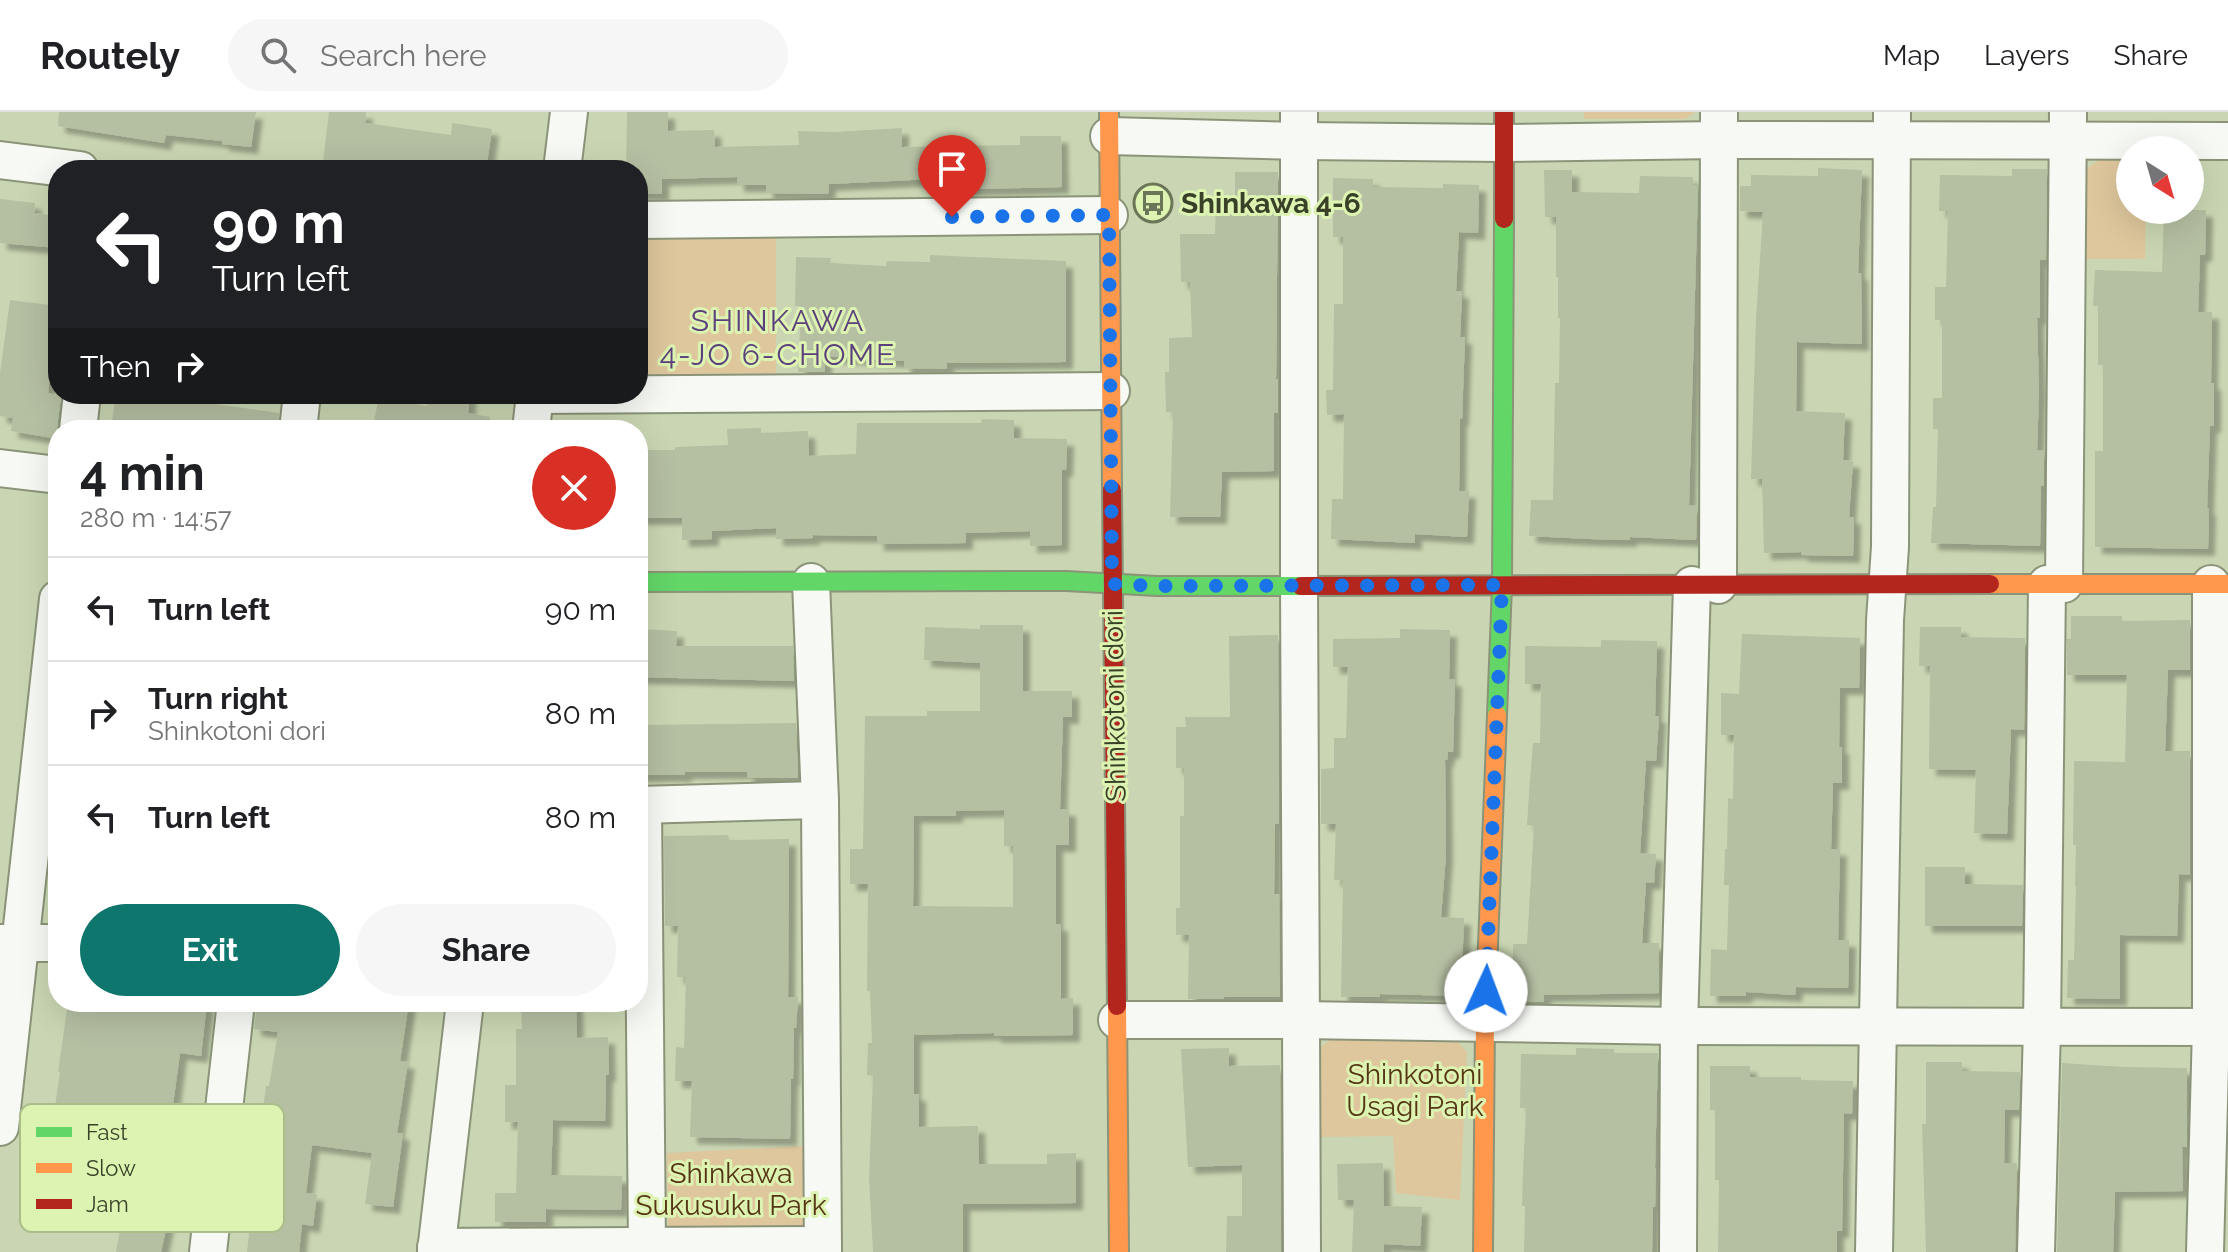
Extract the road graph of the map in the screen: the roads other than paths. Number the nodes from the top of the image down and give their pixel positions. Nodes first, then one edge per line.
1 (569, 112) edge
2 (1109, 124) edge
3 (1719, 126) edge
4 (1300, 127) edge
5 (1892, 127) edge
6 (2068, 127) edge
7 (1504, 128) edge
8 (2228, 141) edge
9 (0, 160) edge
10 (563, 160) edge
11 (48, 166) edge
12 (1109, 215) junction
13 (648, 220) edge
14 (1111, 391) junction
15 (648, 403) edge
16 (611, 404) edge
17 (534, 406) edge
18 (0, 468) edge
19 (48, 474) edge
20 (648, 582) edge
21 (811, 582) junction
22 (1112, 584) junction
23 (1888, 584) junction
24 (2056, 584) junction
25 (2220, 584) edge
26 (1299, 585) junction
27 (1502, 585) junction
28 (1705, 585) junction
29 (48, 671) edge
30 (820, 800) junction
31 (648, 805) edge
32 (10, 943) edge
33 (48, 943) edge
34 (235, 1012) edge
35 (464, 1012) edge
36 (643, 1012) edge
37 (1117, 1020) junction
38 (1300, 1020) junction
39 (1485, 1022) junction
40 (1878, 1025) junction
41 (1679, 1026) junction
42 (2042, 1027) junction
43 (2219, 1027) edge
44 (225, 1104) edge
45 (0, 1127) edge
46 (210, 1232) edge
47 (647, 1246) junction
48 (823, 1249) edge
49 (436, 1250) edge
50 (208, 1252) edge
51 (1119, 1252) edge
52 (1302, 1252) edge
53 (1483, 1252) edge
54 (1678, 1252) edge
55 (1874, 1252) edge
56 (2036, 1252) edge
57 (2205, 1252) edge

1 - 10 street
2 - 4 street
2 - 12 street, Shinkotoni dori
3 - 5 street
3 - 7 street
3 - 28 street
4 - 7 street
4 - 26 street
5 - 6 street
5 - 23 street
6 - 8 street
6 - 24 street
7 - 27 street
9 - 11 street
12 - 13 street
12 - 14 street, Shinkotoni dori
14 - 15 street
14 - 22 street, Shinkotoni dori
16 - 17 street
18 - 19 street
20 - 21 street
21 - 22 street
21 - 30 street
22 - 26 street
22 - 37 street, Shinkotoni dori
23 - 24 street
23 - 28 street
23 - 40 street
24 - 25 street
24 - 42 street
25 - 43 street
26 - 27 street
26 - 38 street
27 - 28 street
27 - 39 street
28 - 41 street
29 - 32 street
30 - 31 street
30 - 48 street
32 - 33 street
32 - 45 street
34 - 44 street
35 - 49 street
36 - 47 street
37 - 38 street
37 - 51 street, Shinkotoni dori
38 - 39 street
38 - 52 street
39 - 41 street
39 - 53 street
40 - 41 street
40 - 42 street
40 - 55 street
41 - 54 street
42 - 43 street
42 - 56 street
43 - 57 street
46 - 50 street
47 - 48 street
47 - 49 street

